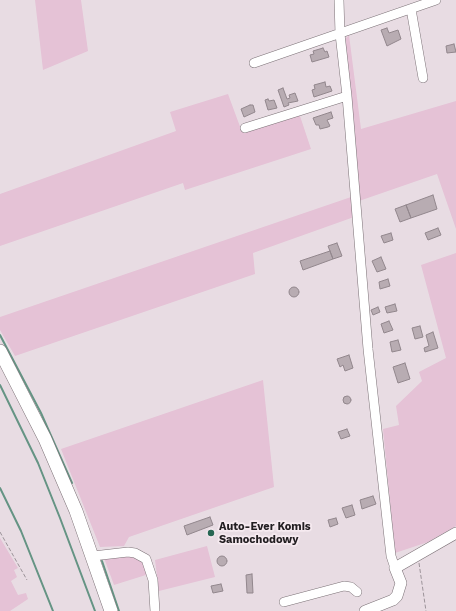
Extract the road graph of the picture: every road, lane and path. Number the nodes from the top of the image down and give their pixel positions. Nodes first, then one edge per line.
1 (339, 0) edge
2 (436, 0) edge
3 (411, 9) junction
4 (340, 34) junction
5 (254, 63) dead end
6 (423, 78) dead end
7 (347, 96) junction
8 (245, 128) dead end
9 (0, 351) edge
10 (0, 532) edge
11 (456, 533) edge
12 (417, 555) junction
13 (93, 556) junction
14 (395, 568) junction
15 (27, 580) dead end
16 (357, 592) dead end
17 (284, 602) dead end
18 (111, 611) edge
19 (155, 611) edge
20 (365, 611) edge
21 (426, 611) edge

1 - 4 street
2 - 3 street
3 - 4 street
3 - 6 street
4 - 5 street
4 - 7 street
7 - 8 street
7 - 14 street
9 - 13 highway
10 - 15 path
11 - 12 main road
12 - 14 main road
12 - 21 path
13 - 18 highway
13 - 19 street
14 - 20 main road
16 - 17 street

